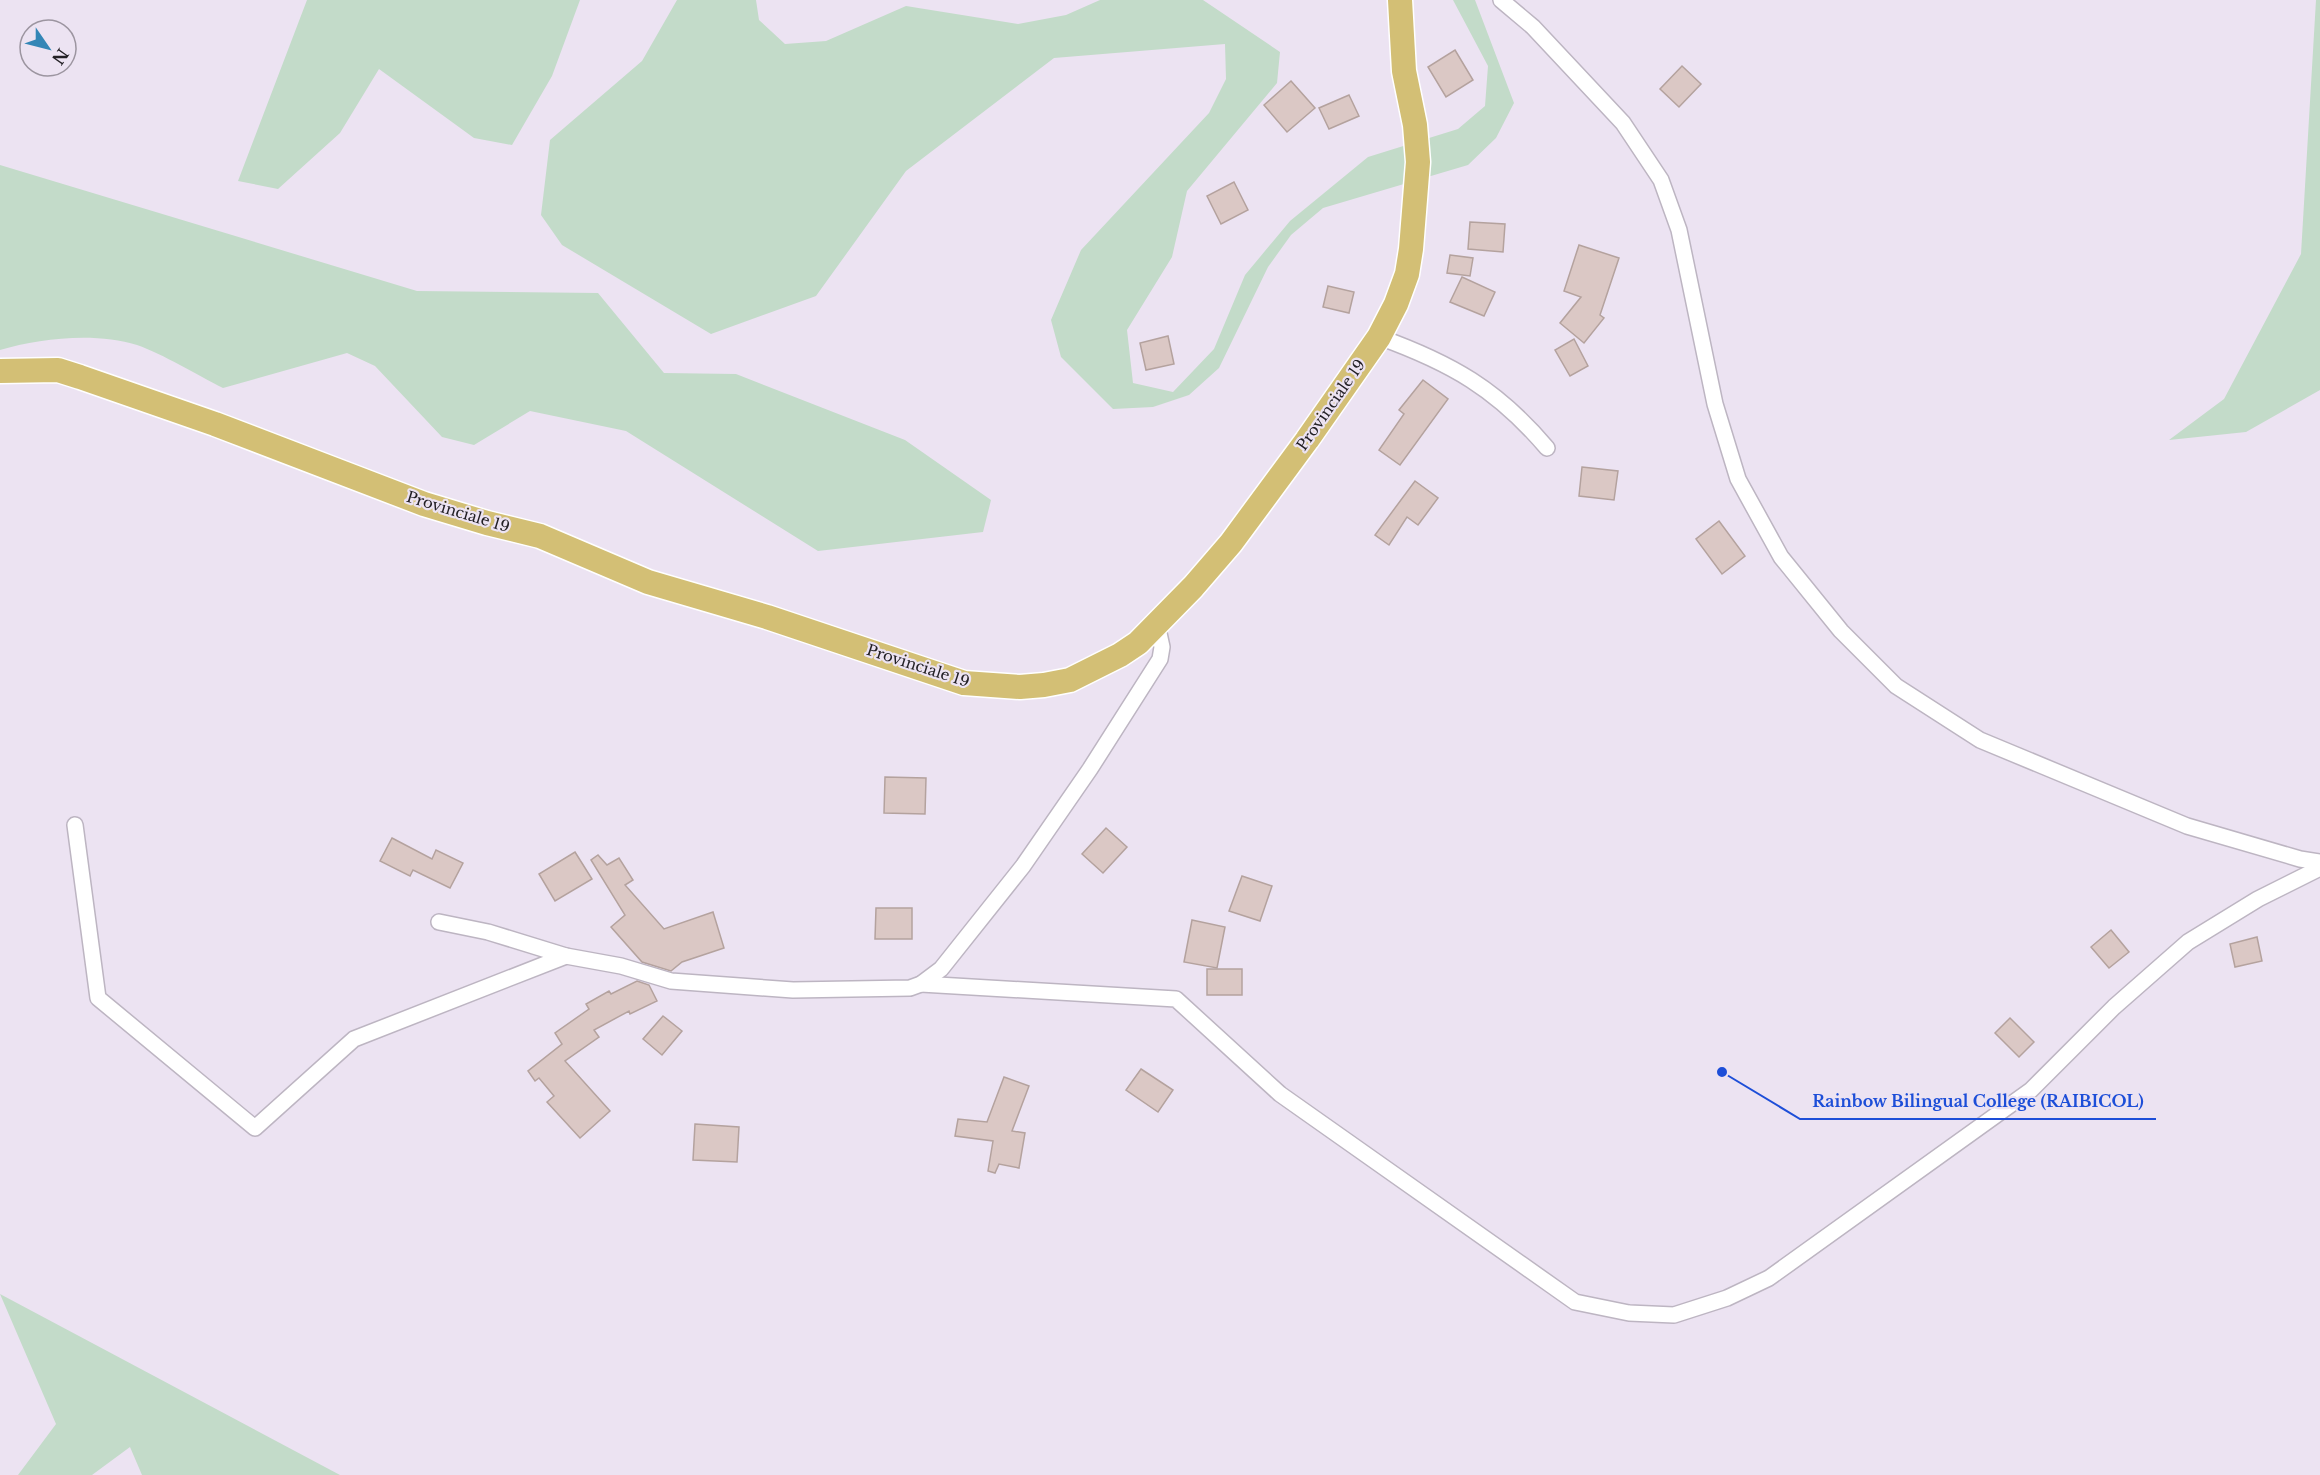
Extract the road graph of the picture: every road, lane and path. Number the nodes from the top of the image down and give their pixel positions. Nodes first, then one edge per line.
1 (1400, 0) edge
2 (1501, 0) edge
3 (1378, 338) junction
4 (0, 371) edge
5 (1547, 448) dead end
6 (1157, 624) junction
7 (75, 825) dead end
8 (2320, 862) edge
9 (2320, 868) edge
10 (439, 922) dead end
11 (566, 956) junction
12 (921, 984) junction

1 - 3 main road, Provinciale 19
2 - 8 street
3 - 5 street
3 - 6 main road, Provinciale 19
4 - 6 main road, Provinciale 19
6 - 12 street
7 - 11 street
9 - 12 street
10 - 11 street
11 - 12 street

